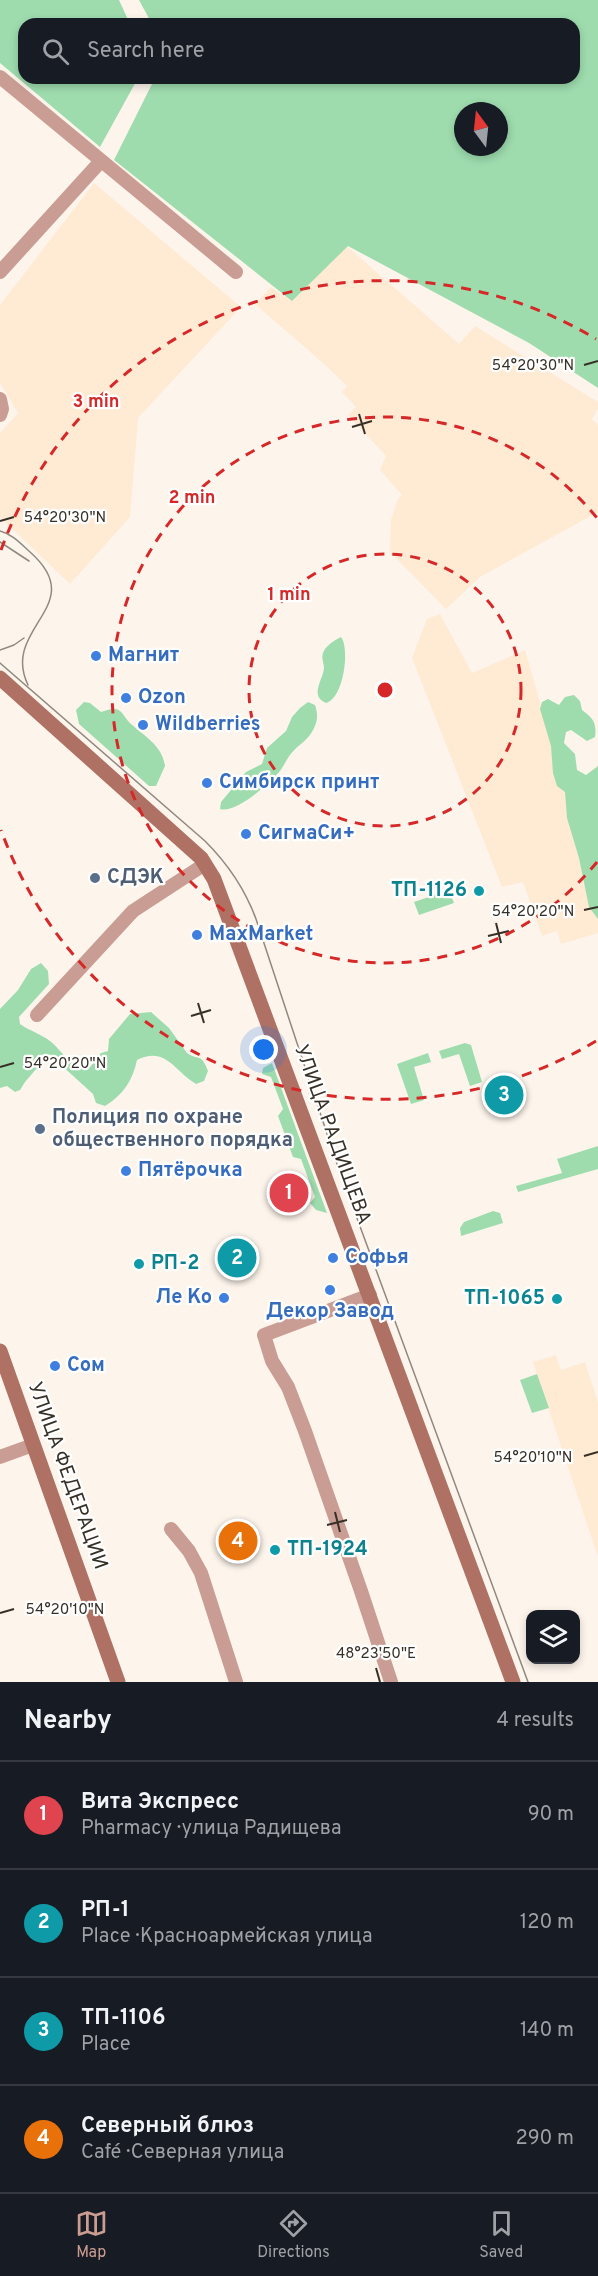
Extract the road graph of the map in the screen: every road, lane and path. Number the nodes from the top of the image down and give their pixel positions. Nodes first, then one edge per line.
1 (0, 77) edge
2 (101, 162) junction
3 (0, 272) edge
4 (236, 272) dead end
5 (0, 399) edge
6 (0, 415) edge
7 (0, 678) edge
8 (205, 864) junction
9 (37, 1015) dead end
10 (370, 1295) junction
11 (0, 1351) edge
12 (33, 1445) junction
13 (0, 1457) edge
14 (171, 1529) dead end
15 (118, 1682) edge
16 (236, 1682) edge
17 (391, 1682) edge
18 (513, 1682) edge

1 - 2 street
2 - 3 street
2 - 4 street
5 - 6 street
7 - 8 street, УЛИЦА РАДИЩЕВА
8 - 9 street
8 - 10 street, УЛИЦА РАДИЩЕВА
10 - 17 street
10 - 18 street, УЛИЦА РАДИЩЕВА
11 - 12 street, УЛИЦА ФЕДЕРАЦИИ
12 - 13 street
12 - 15 street, УЛИЦА ФЕДЕРАЦИИ
14 - 16 street

